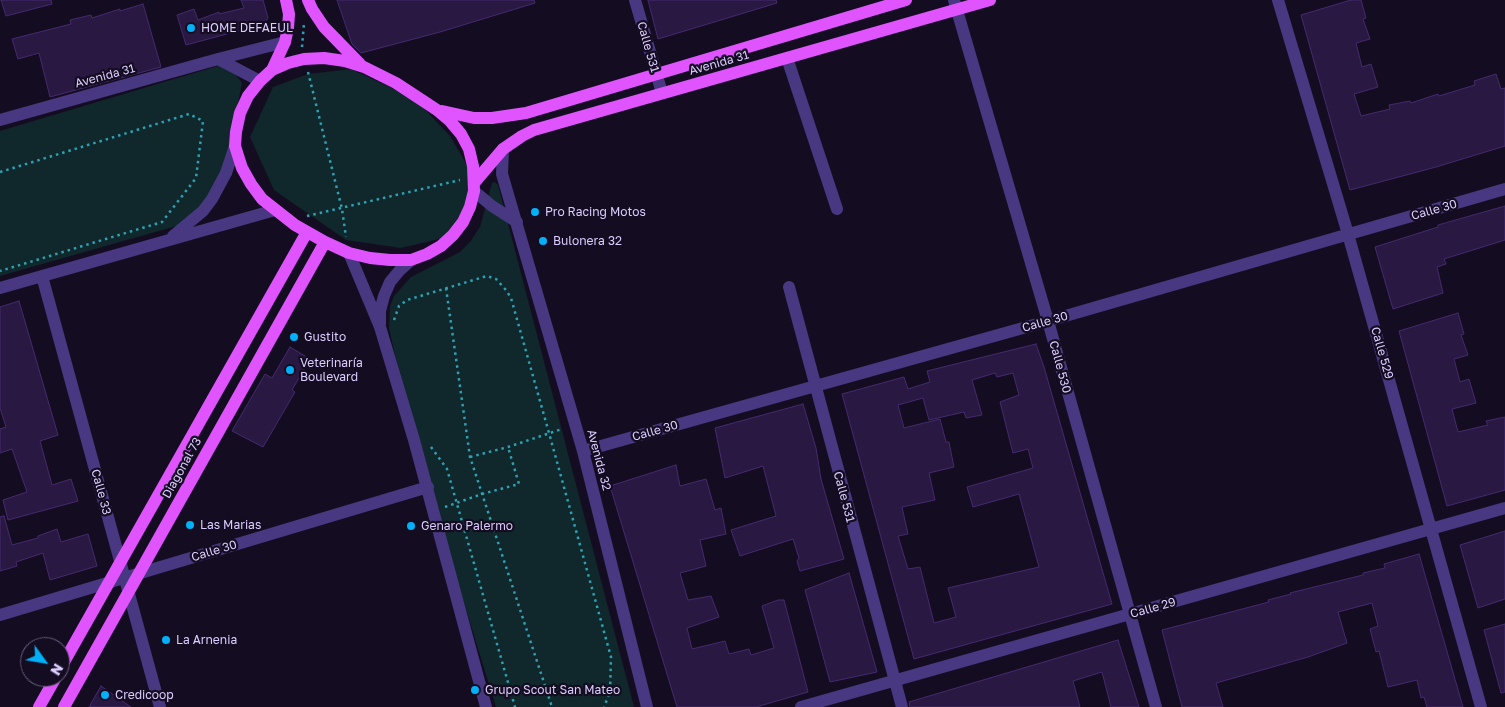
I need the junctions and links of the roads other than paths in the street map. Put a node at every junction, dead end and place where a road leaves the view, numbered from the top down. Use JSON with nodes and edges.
{"nodes":[{"id":1,"x":286,"y":0,"type":"edge"},
{"id":2,"x":308,"y":0,"type":"edge"},
{"id":3,"x":635,"y":0,"type":"edge"},
{"id":4,"x":906,"y":0,"type":"edge"},
{"id":5,"x":990,"y":0,"type":"edge"},
{"id":6,"x":1278,"y":0,"type":"edge"},
{"id":7,"x":956,"y":5,"type":"edge"},
{"id":8,"x":285,"y":42,"type":"junction"},
{"id":9,"x":787,"y":58,"type":"junction"},
{"id":10,"x":218,"y":60,"type":"junction"},
{"id":11,"x":364,"y":67,"type":"junction"},
{"id":12,"x":272,"y":70,"type":"junction"},
{"id":13,"x":656,"y":75,"type":"junction"},
{"id":14,"x":260,"y":81,"type":"junction"},
{"id":15,"x":662,"y":93,"type":"junction"},
{"id":16,"x":437,"y":110,"type":"junction"},
{"id":17,"x":0,"y":120,"type":"edge"},
{"id":18,"x":235,"y":146,"type":"junction"},
{"id":19,"x":503,"y":149,"type":"junction"},
{"id":20,"x":474,"y":184,"type":"junction"},
{"id":21,"x":1505,"y":189,"type":"edge"},
{"id":22,"x":837,"y":209,"type":"dead end"},
{"id":23,"x":275,"y":210,"type":"junction"},
{"id":24,"x":517,"y":222,"type":"junction"},
{"id":25,"x":307,"y":232,"type":"junction"},
{"id":26,"x":1348,"y":234,"type":"junction"},
{"id":27,"x":166,"y":241,"type":"junction"},
{"id":28,"x":325,"y":242,"type":"junction"},
{"id":29,"x":346,"y":251,"type":"junction"},
{"id":30,"x":412,"y":260,"type":"junction"},
{"id":31,"x":42,"y":276,"type":"junction"},
{"id":32,"x":789,"y":287,"type":"dead end"},
{"id":33,"x":0,"y":288,"type":"edge"},
{"id":34,"x":1048,"y":321,"type":"junction"},
{"id":35,"x":380,"y":326,"type":"junction"},
{"id":36,"x":815,"y":386,"type":"junction"},
{"id":37,"x":583,"y":451,"type":"junction"},
{"id":38,"x":428,"y":487,"type":"junction"},
{"id":39,"x":1505,"y":508,"type":"edge"},
{"id":40,"x":1432,"y":529,"type":"junction"},
{"id":41,"x":120,"y":562,"type":"junction"},
{"id":42,"x":139,"y":573,"type":"junction"},
{"id":43,"x":125,"y":578,"type":"junction"},
{"id":44,"x":109,"y":582,"type":"junction"},
{"id":45,"x":129,"y":592,"type":"junction"},
{"id":46,"x":1128,"y":614,"type":"junction"},
{"id":47,"x":0,"y":615,"type":"edge"},
{"id":48,"x":70,"y":652,"type":"edge"},
{"id":49,"x":894,"y":681,"type":"junction"},
{"id":50,"x":50,"y":687,"type":"edge"},
{"id":51,"x":39,"y":707,"type":"edge"},
{"id":52,"x":64,"y":707,"type":"edge"},
{"id":53,"x":160,"y":707,"type":"edge"},
{"id":54,"x":486,"y":707,"type":"edge"},
{"id":55,"x":647,"y":707,"type":"edge"},
{"id":56,"x":800,"y":707,"type":"edge"},
{"id":57,"x":902,"y":707,"type":"edge"},
{"id":58,"x":1156,"y":707,"type":"edge"},
{"id":59,"x":1481,"y":707,"type":"edge"}],
"edges":[{"from":1,"to":8,"type":"main road"},
{"from":2,"to":11,"type":"main road"},
{"from":3,"to":13,"type":"street","name":"Calle 531"},
{"from":4,"to":13,"type":"main road","name":"Avenida 31"},
{"from":5,"to":7,"type":"main road","name":"Avenida 31"},
{"from":6,"to":26,"type":"street","name":"Calle 529"},
{"from":7,"to":9,"type":"main road","name":"Avenida 31"},
{"from":7,"to":34,"type":"street","name":"Calle 530"},
{"from":8,"to":10,"type":"street","name":"Avenida 31"},
{"from":8,"to":12,"type":"main road"},
{"from":9,"to":15,"type":"main road","name":"Avenida 31"},
{"from":9,"to":22,"type":"street"},
{"from":10,"to":14,"type":"street"},
{"from":10,"to":17,"type":"street","name":"Avenida 31"},
{"from":11,"to":12,"type":"main road"},
{"from":11,"to":16,"type":"main road"},
{"from":12,"to":14,"type":"main road"},
{"from":13,"to":15,"type":"street","name":"Calle 531"},
{"from":13,"to":16,"type":"main road","name":"Avenida 31"},
{"from":14,"to":18,"type":"main road"},
{"from":15,"to":19,"type":"main road","name":"Avenida 31"},
{"from":16,"to":20,"type":"main road"},
{"from":18,"to":23,"type":"main road"},
{"from":18,"to":27,"type":"street"},
{"from":19,"to":20,"type":"main road","name":"Avenida 31"},
{"from":19,"to":24,"type":"street","name":"Avenida 32"},
{"from":20,"to":24,"type":"street"},
{"from":20,"to":30,"type":"main road"},
{"from":21,"to":26,"type":"street","name":"Calle 30"},
{"from":23,"to":25,"type":"main road"},
{"from":23,"to":27,"type":"street"},
{"from":24,"to":37,"type":"street","name":"Avenida 32"},
{"from":25,"to":28,"type":"main road"},
{"from":25,"to":41,"type":"main road","name":"Diagonal 73"},
{"from":26,"to":34,"type":"street","name":"Calle 30"},
{"from":26,"to":40,"type":"street","name":"Calle 529"},
{"from":27,"to":31,"type":"street"},
{"from":28,"to":29,"type":"main road"},
{"from":28,"to":42,"type":"main road","name":"Diagonal 73"},
{"from":29,"to":30,"type":"main road"},
{"from":29,"to":35,"type":"street"},
{"from":30,"to":35,"type":"street"},
{"from":31,"to":33,"type":"street"},
{"from":31,"to":41,"type":"street","name":"Calle 33"},
{"from":32,"to":36,"type":"street","name":"Calle 531"},
{"from":34,"to":36,"type":"street","name":"Calle 30"},
{"from":34,"to":46,"type":"street","name":"Calle 530"},
{"from":35,"to":38,"type":"street"},
{"from":36,"to":37,"type":"street","name":"Calle 30"},
{"from":36,"to":49,"type":"street","name":"Calle 531"},
{"from":37,"to":55,"type":"street","name":"Avenida 32"},
{"from":38,"to":42,"type":"street","name":"Calle 30"},
{"from":38,"to":54,"type":"street"},
{"from":39,"to":40,"type":"street","name":"Calle 29"},
{"from":40,"to":46,"type":"street","name":"Calle 29"},
{"from":40,"to":59,"type":"street","name":"Calle 529"},
{"from":41,"to":43,"type":"street","name":"Calle 33"},
{"from":41,"to":44,"type":"main road","name":"Diagonal 73"},
{"from":42,"to":43,"type":"street","name":"Calle 30"},
{"from":42,"to":45,"type":"main road","name":"Diagonal 73"},
{"from":43,"to":44,"type":"street","name":"Calle 30"},
{"from":43,"to":45,"type":"street","name":"Calle 33"},
{"from":44,"to":47,"type":"street","name":"Calle 30"},
{"from":44,"to":48,"type":"main road","name":"Diagonal 73"},
{"from":45,"to":52,"type":"main road","name":"Diagonal 73"},
{"from":45,"to":53,"type":"street","name":"Calle 33"},
{"from":46,"to":49,"type":"street","name":"Calle 29"},
{"from":46,"to":58,"type":"street","name":"Calle 530"},
{"from":49,"to":56,"type":"street","name":"Calle 29"},
{"from":49,"to":57,"type":"street","name":"Calle 531"},
{"from":50,"to":51,"type":"main road"}]}
